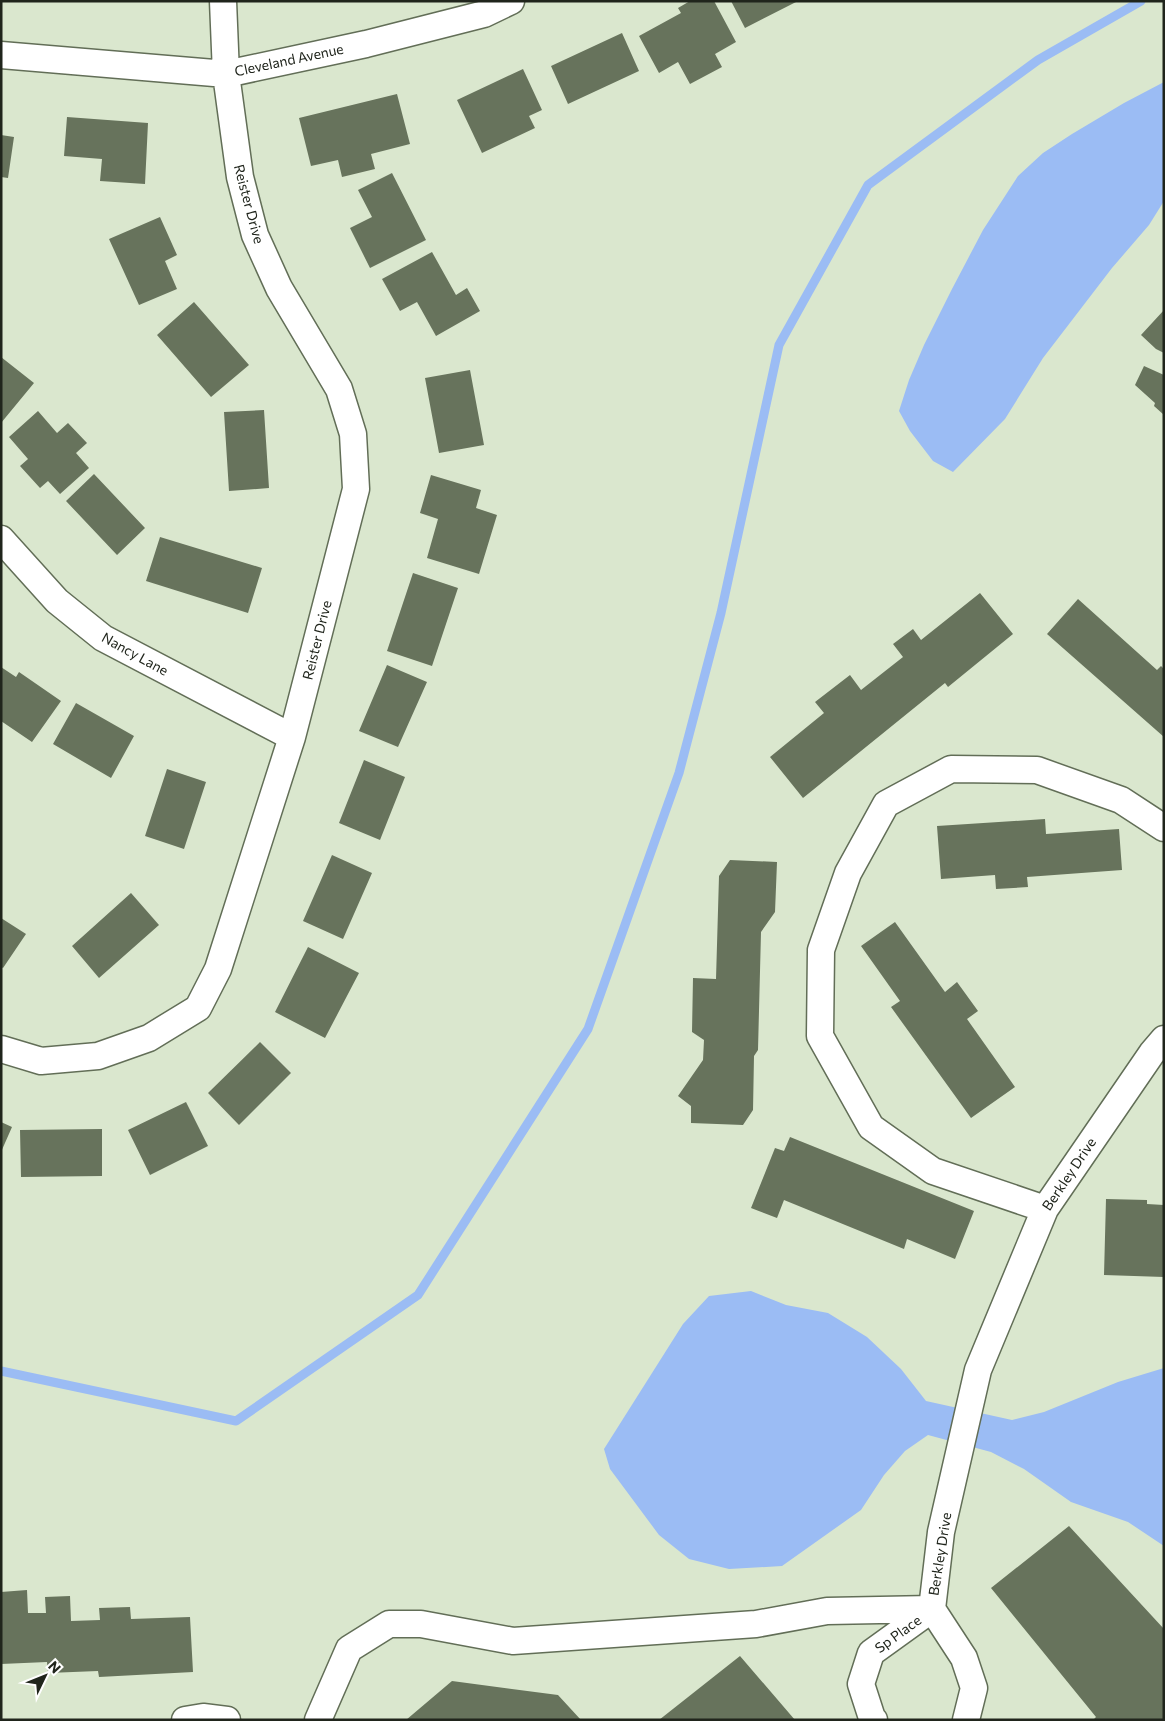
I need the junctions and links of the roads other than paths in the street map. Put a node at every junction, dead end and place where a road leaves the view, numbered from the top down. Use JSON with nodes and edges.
{"nodes":[{"id":1,"x":223,"y":1,"type":"edge"},
{"id":2,"x":511,"y":1,"type":"edge"},
{"id":3,"x":1,"y":55,"type":"edge"},
{"id":4,"x":226,"y":74,"type":"junction"},
{"id":5,"x":1,"y":539,"type":"edge"},
{"id":6,"x":292,"y":737,"type":"junction"},
{"id":7,"x":1164,"y":828,"type":"edge"},
{"id":8,"x":1,"y":1049,"type":"edge"},
{"id":9,"x":1160,"y":1051,"type":"edge"},
{"id":10,"x":1045,"y":1208,"type":"junction"},
{"id":11,"x":932,"y":1609,"type":"junction"},
{"id":12,"x":185,"y":1720,"type":"edge"},
{"id":13,"x":227,"y":1720,"type":"edge"},
{"id":14,"x":318,"y":1720,"type":"edge"},
{"id":15,"x":874,"y":1720,"type":"edge"},
{"id":16,"x":966,"y":1720,"type":"edge"}],
"edges":[{"from":1,"to":4,"type":"street","name":"Reister Drive"},
{"from":2,"to":4,"type":"street","name":"Cleveland Avenue"},
{"from":3,"to":4,"type":"street","name":"Cleveland Avenue"},
{"from":4,"to":6,"type":"street","name":"Reister Drive"},
{"from":5,"to":6,"type":"street","name":"Nancy Lane"},
{"from":6,"to":8,"type":"street","name":"Reister Drive"},
{"from":7,"to":10,"type":"street"},
{"from":9,"to":10,"type":"street","name":"Berkley Drive"},
{"from":10,"to":11,"type":"street","name":"Berkley Drive"},
{"from":11,"to":14,"type":"street","name":"Berkley Drive"},
{"from":11,"to":15,"type":"street","name":"Sp Place"},
{"from":11,"to":16,"type":"street","name":"Sp Place"},
{"from":12,"to":13,"type":"street"}]}
